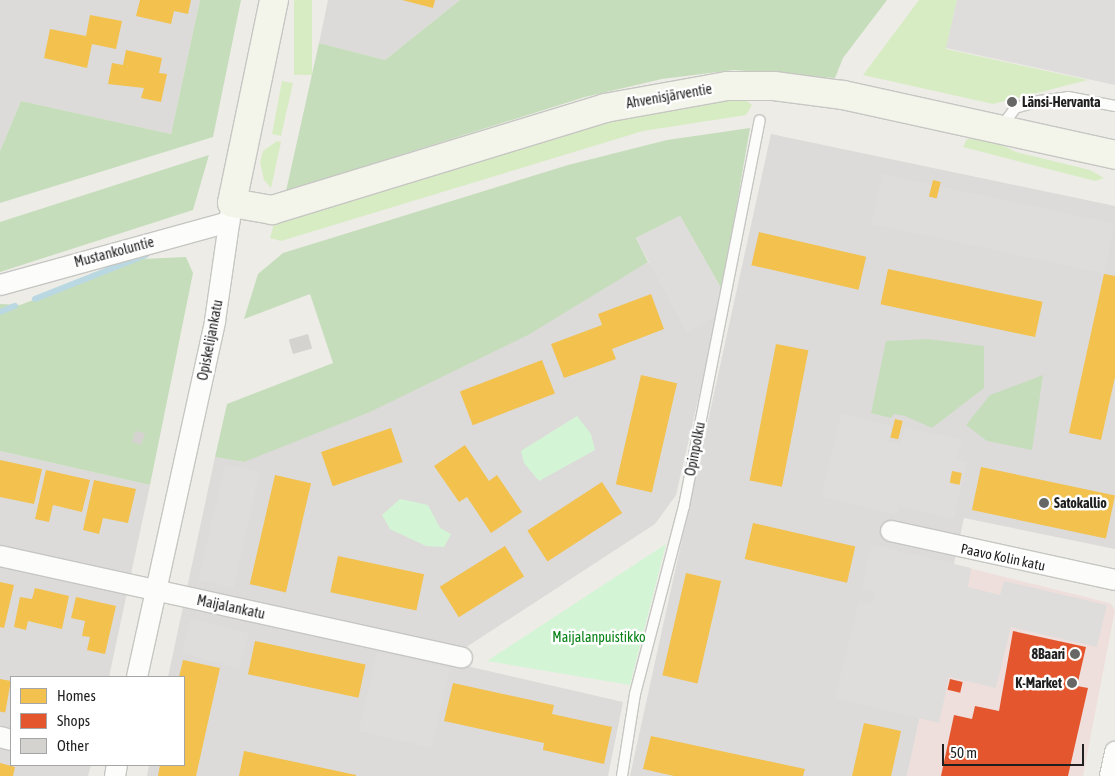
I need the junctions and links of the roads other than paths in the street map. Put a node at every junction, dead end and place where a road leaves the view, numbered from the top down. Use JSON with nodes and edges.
{"nodes":[{"id":1,"x":274,"y":0,"type":"edge"},
{"id":2,"x":1115,"y":106,"type":"edge"},
{"id":3,"x":760,"y":120,"type":"dead end"},
{"id":4,"x":1000,"y":130,"type":"junction"},
{"id":5,"x":1115,"y":156,"type":"edge"},
{"id":6,"x":231,"y":212,"type":"junction"},
{"id":7,"x":0,"y":285,"type":"edge"},
{"id":8,"x":891,"y":531,"type":"dead end"},
{"id":9,"x":0,"y":556,"type":"edge"},
{"id":10,"x":1115,"y":580,"type":"edge"},
{"id":11,"x":156,"y":591,"type":"junction"},
{"id":12,"x":462,"y":658,"type":"dead end"},
{"id":13,"x":137,"y":676,"type":"edge"},
{"id":14,"x":1115,"y":752,"type":"edge"},
{"id":15,"x":622,"y":776,"type":"edge"},
{"id":16,"x":1110,"y":776,"type":"edge"}],
"edges":[{"from":1,"to":6,"type":"main road","name":"Opiskelijankatu"},
{"from":2,"to":4,"type":"lane"},
{"from":3,"to":15,"type":"lane","name":"Opinpolku"},
{"from":4,"to":5,"type":"main road","name":"Ahvenisjärventie"},
{"from":4,"to":6,"type":"main road","name":"Ahvenisjärventie"},
{"from":6,"to":7,"type":"street","name":"Mustankoluntie"},
{"from":6,"to":11,"type":"street","name":"Opiskelijankatu"},
{"from":8,"to":10,"type":"street","name":"Paavo Kolin katu"},
{"from":9,"to":11,"type":"street","name":"Maijalankatu"},
{"from":11,"to":12,"type":"street","name":"Maijalankatu"},
{"from":11,"to":13,"type":"street","name":"Opiskelijankatu"},
{"from":14,"to":16,"type":"street"}]}
